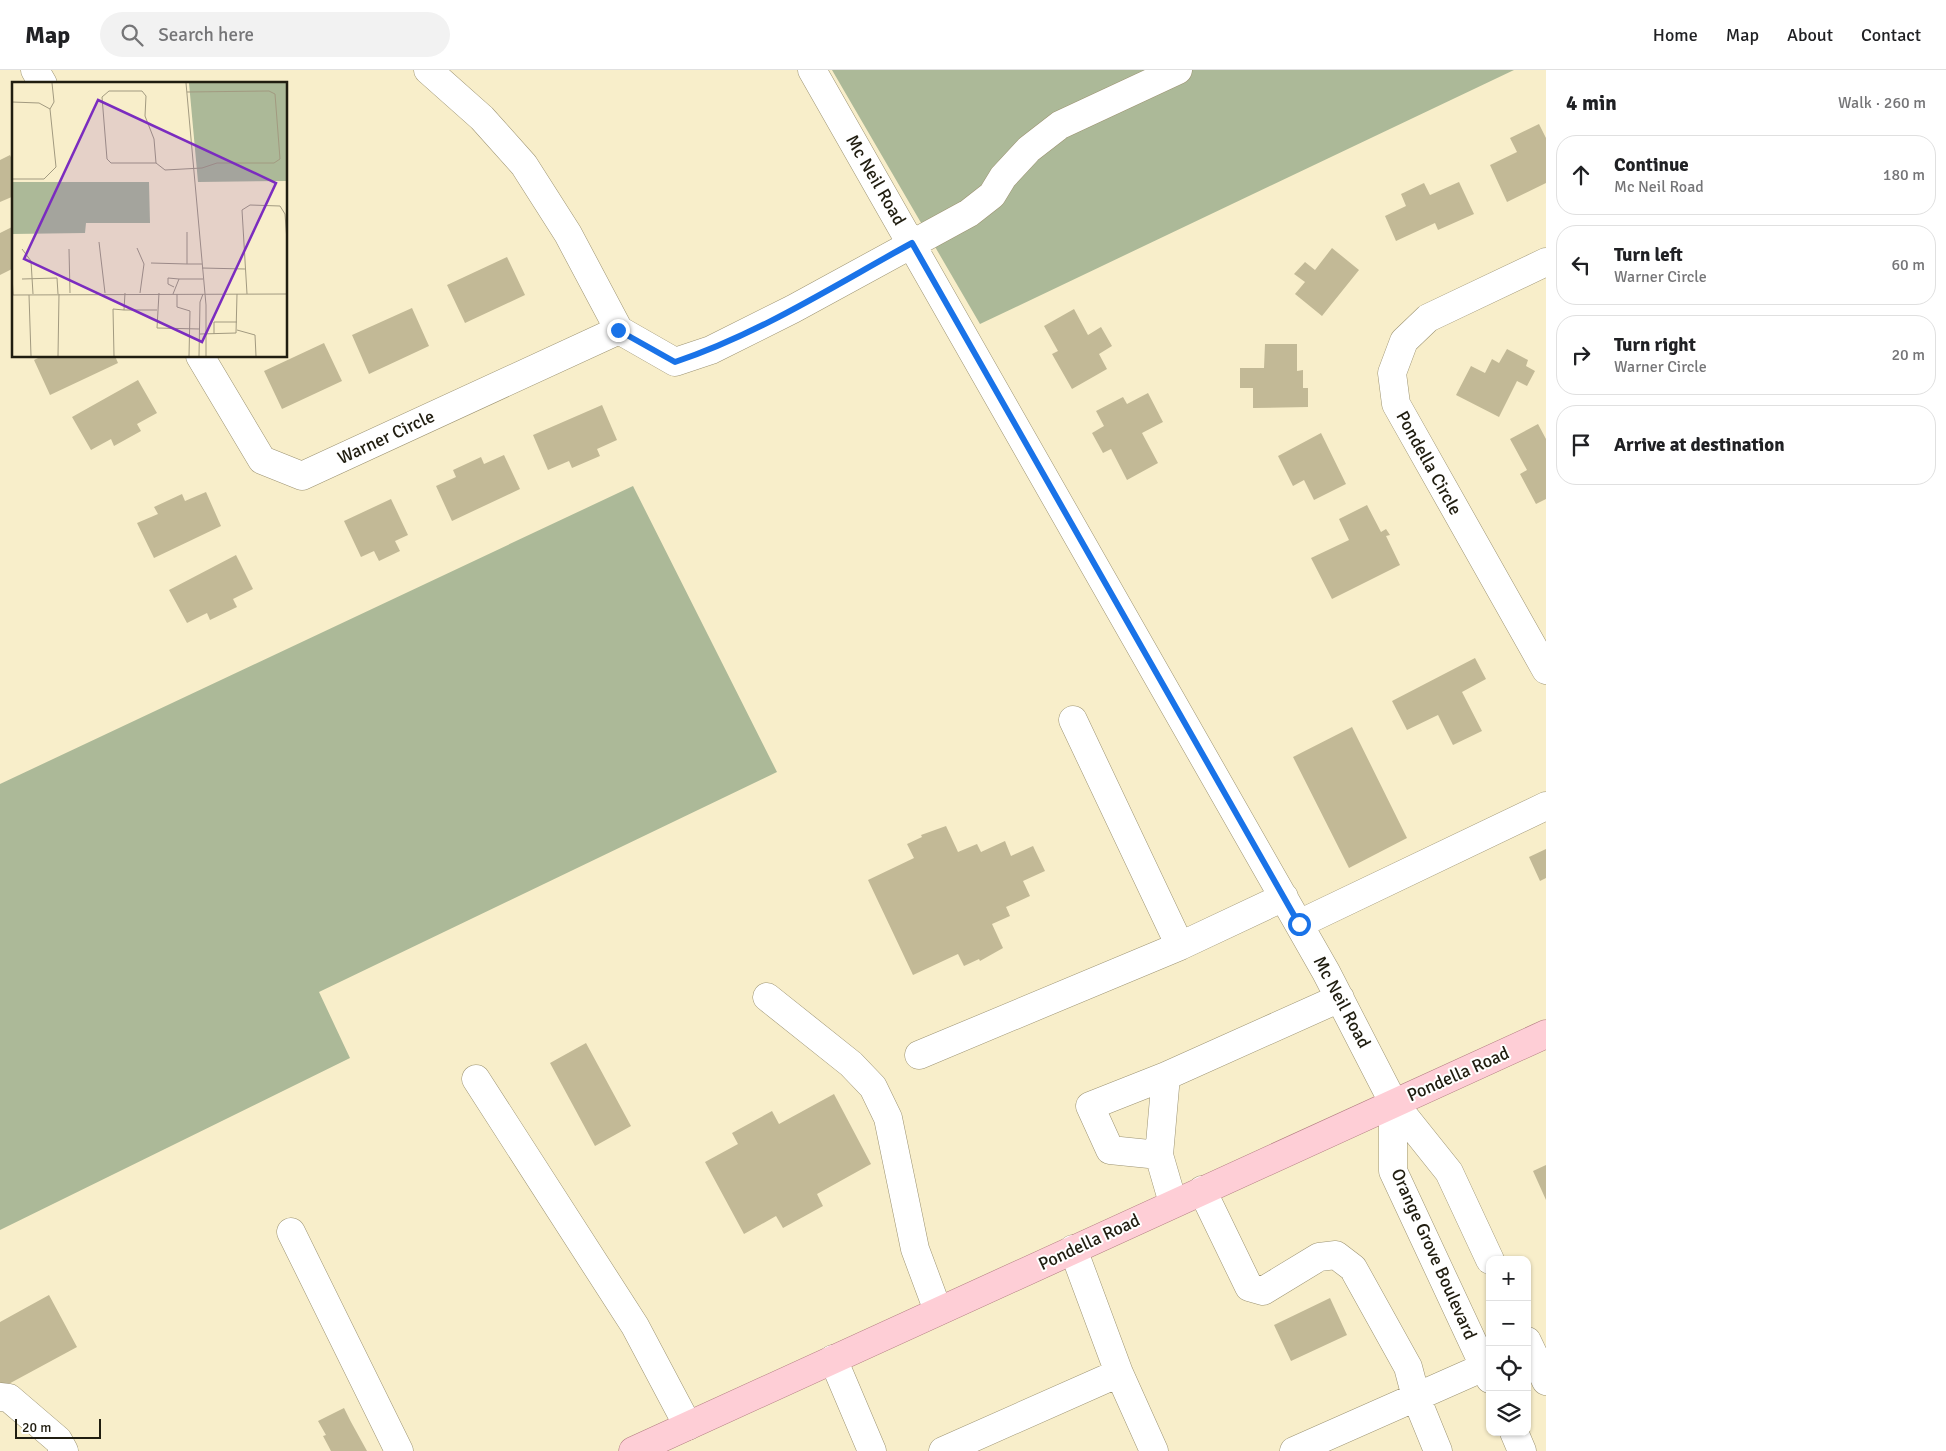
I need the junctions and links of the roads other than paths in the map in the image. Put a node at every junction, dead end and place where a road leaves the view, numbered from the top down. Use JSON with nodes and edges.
{"nodes":[{"id":1,"x":35,"y":70,"type":"edge"},
{"id":2,"x":428,"y":70,"type":"edge"},
{"id":3,"x":812,"y":70,"type":"edge"},
{"id":4,"x":1178,"y":70,"type":"edge"},
{"id":5,"x":42,"y":82,"type":"edge"},
{"id":6,"x":912,"y":243,"type":"junction"},
{"id":7,"x":1546,"y":262,"type":"edge"},
{"id":8,"x":618,"y":330,"type":"junction"},
{"id":9,"x":201,"y":358,"type":"edge"},
{"id":10,"x":1546,"y":670,"type":"edge"},
{"id":11,"x":1073,"y":720,"type":"dead end"},
{"id":12,"x":1546,"y":806,"type":"edge"},
{"id":13,"x":1284,"y":897,"type":"junction"},
{"id":14,"x":1299,"y":924,"type":"junction"},
{"id":15,"x":1180,"y":946,"type":"junction"},
{"id":16,"x":767,"y":997,"type":"dead end"},
{"id":17,"x":1340,"y":998,"type":"junction"},
{"id":18,"x":1546,"y":1034,"type":"edge"},
{"id":19,"x":919,"y":1055,"type":"dead end"},
{"id":20,"x":1166,"y":1076,"type":"junction"},
{"id":21,"x":476,"y":1079,"type":"dead end"},
{"id":22,"x":1393,"y":1102,"type":"junction"},
{"id":23,"x":1159,"y":1155,"type":"junction"},
{"id":24,"x":1202,"y":1190,"type":"junction"},
{"id":25,"x":1173,"y":1203,"type":"junction"},
{"id":26,"x":291,"y":1232,"type":"dead end"},
{"id":27,"x":1073,"y":1249,"type":"junction"},
{"id":28,"x":1488,"y":1256,"type":"edge"},
{"id":29,"x":938,"y":1311,"type":"junction"},
{"id":30,"x":1529,"y":1346,"type":"edge"},
{"id":31,"x":833,"y":1359,"type":"junction"},
{"id":32,"x":1486,"y":1371,"type":"edge"},
{"id":33,"x":1119,"y":1373,"type":"junction"},
{"id":34,"x":1486,"y":1373,"type":"edge"},
{"id":35,"x":1541,"y":1381,"type":"edge"},
{"id":36,"x":0,"y":1397,"type":"edge"},
{"id":37,"x":1416,"y":1397,"type":"junction"},
{"id":38,"x":688,"y":1426,"type":"junction"},
{"id":39,"x":1516,"y":1436,"type":"edge"},
{"id":40,"x":64,"y":1451,"type":"edge"},
{"id":41,"x":399,"y":1451,"type":"edge"},
{"id":42,"x":633,"y":1451,"type":"edge"},
{"id":43,"x":872,"y":1451,"type":"edge"},
{"id":44,"x":943,"y":1451,"type":"edge"},
{"id":45,"x":1154,"y":1451,"type":"edge"},
{"id":46,"x":1294,"y":1451,"type":"edge"},
{"id":47,"x":1438,"y":1451,"type":"edge"},
{"id":48,"x":1522,"y":1451,"type":"edge"}],
"edges":[{"from":1,"to":5,"type":"street"},
{"from":2,"to":8,"type":"street"},
{"from":3,"to":6,"type":"street","name":"Mc Neil Road"},
{"from":4,"to":6,"type":"street"},
{"from":6,"to":8,"type":"street"},
{"from":6,"to":13,"type":"street","name":"Mc Neil Road"},
{"from":7,"to":10,"type":"street","name":"Pondella Circle"},
{"from":8,"to":9,"type":"street","name":"Warner Circle"},
{"from":11,"to":15,"type":"street"},
{"from":12,"to":14,"type":"street"},
{"from":13,"to":14,"type":"street","name":"Mc Neil Road"},
{"from":13,"to":15,"type":"street"},
{"from":14,"to":17,"type":"street","name":"Mc Neil Road"},
{"from":15,"to":19,"type":"street"},
{"from":16,"to":29,"type":"street"},
{"from":17,"to":20,"type":"street"},
{"from":17,"to":22,"type":"street","name":"Mc Neil Road"},
{"from":18,"to":22,"type":"main road","name":"Pondella Road"},
{"from":20,"to":23,"type":"street"},
{"from":20,"to":23,"type":"street"},
{"from":21,"to":38,"type":"street"},
{"from":22,"to":24,"type":"main road","name":"Pondella Road"},
{"from":22,"to":28,"type":"street"},
{"from":22,"to":32,"type":"street","name":"Orange Grove Boulevard"},
{"from":23,"to":25,"type":"street"},
{"from":24,"to":25,"type":"main road","name":"Pondella Road"},
{"from":24,"to":37,"type":"street"},
{"from":25,"to":27,"type":"main road","name":"Pondella Road"},
{"from":26,"to":41,"type":"street"},
{"from":27,"to":29,"type":"main road","name":"Pondella Road"},
{"from":27,"to":33,"type":"street"},
{"from":29,"to":31,"type":"main road","name":"Pondella Road"},
{"from":30,"to":35,"type":"street"},
{"from":31,"to":38,"type":"main road","name":"Pondella Road"},
{"from":31,"to":43,"type":"street"},
{"from":33,"to":44,"type":"street"},
{"from":33,"to":45,"type":"street"},
{"from":34,"to":37,"type":"street"},
{"from":36,"to":40,"type":"street"},
{"from":37,"to":46,"type":"street"},
{"from":37,"to":47,"type":"street"},
{"from":38,"to":42,"type":"main road","name":"Pondella Road"},
{"from":39,"to":48,"type":"street"}]}
